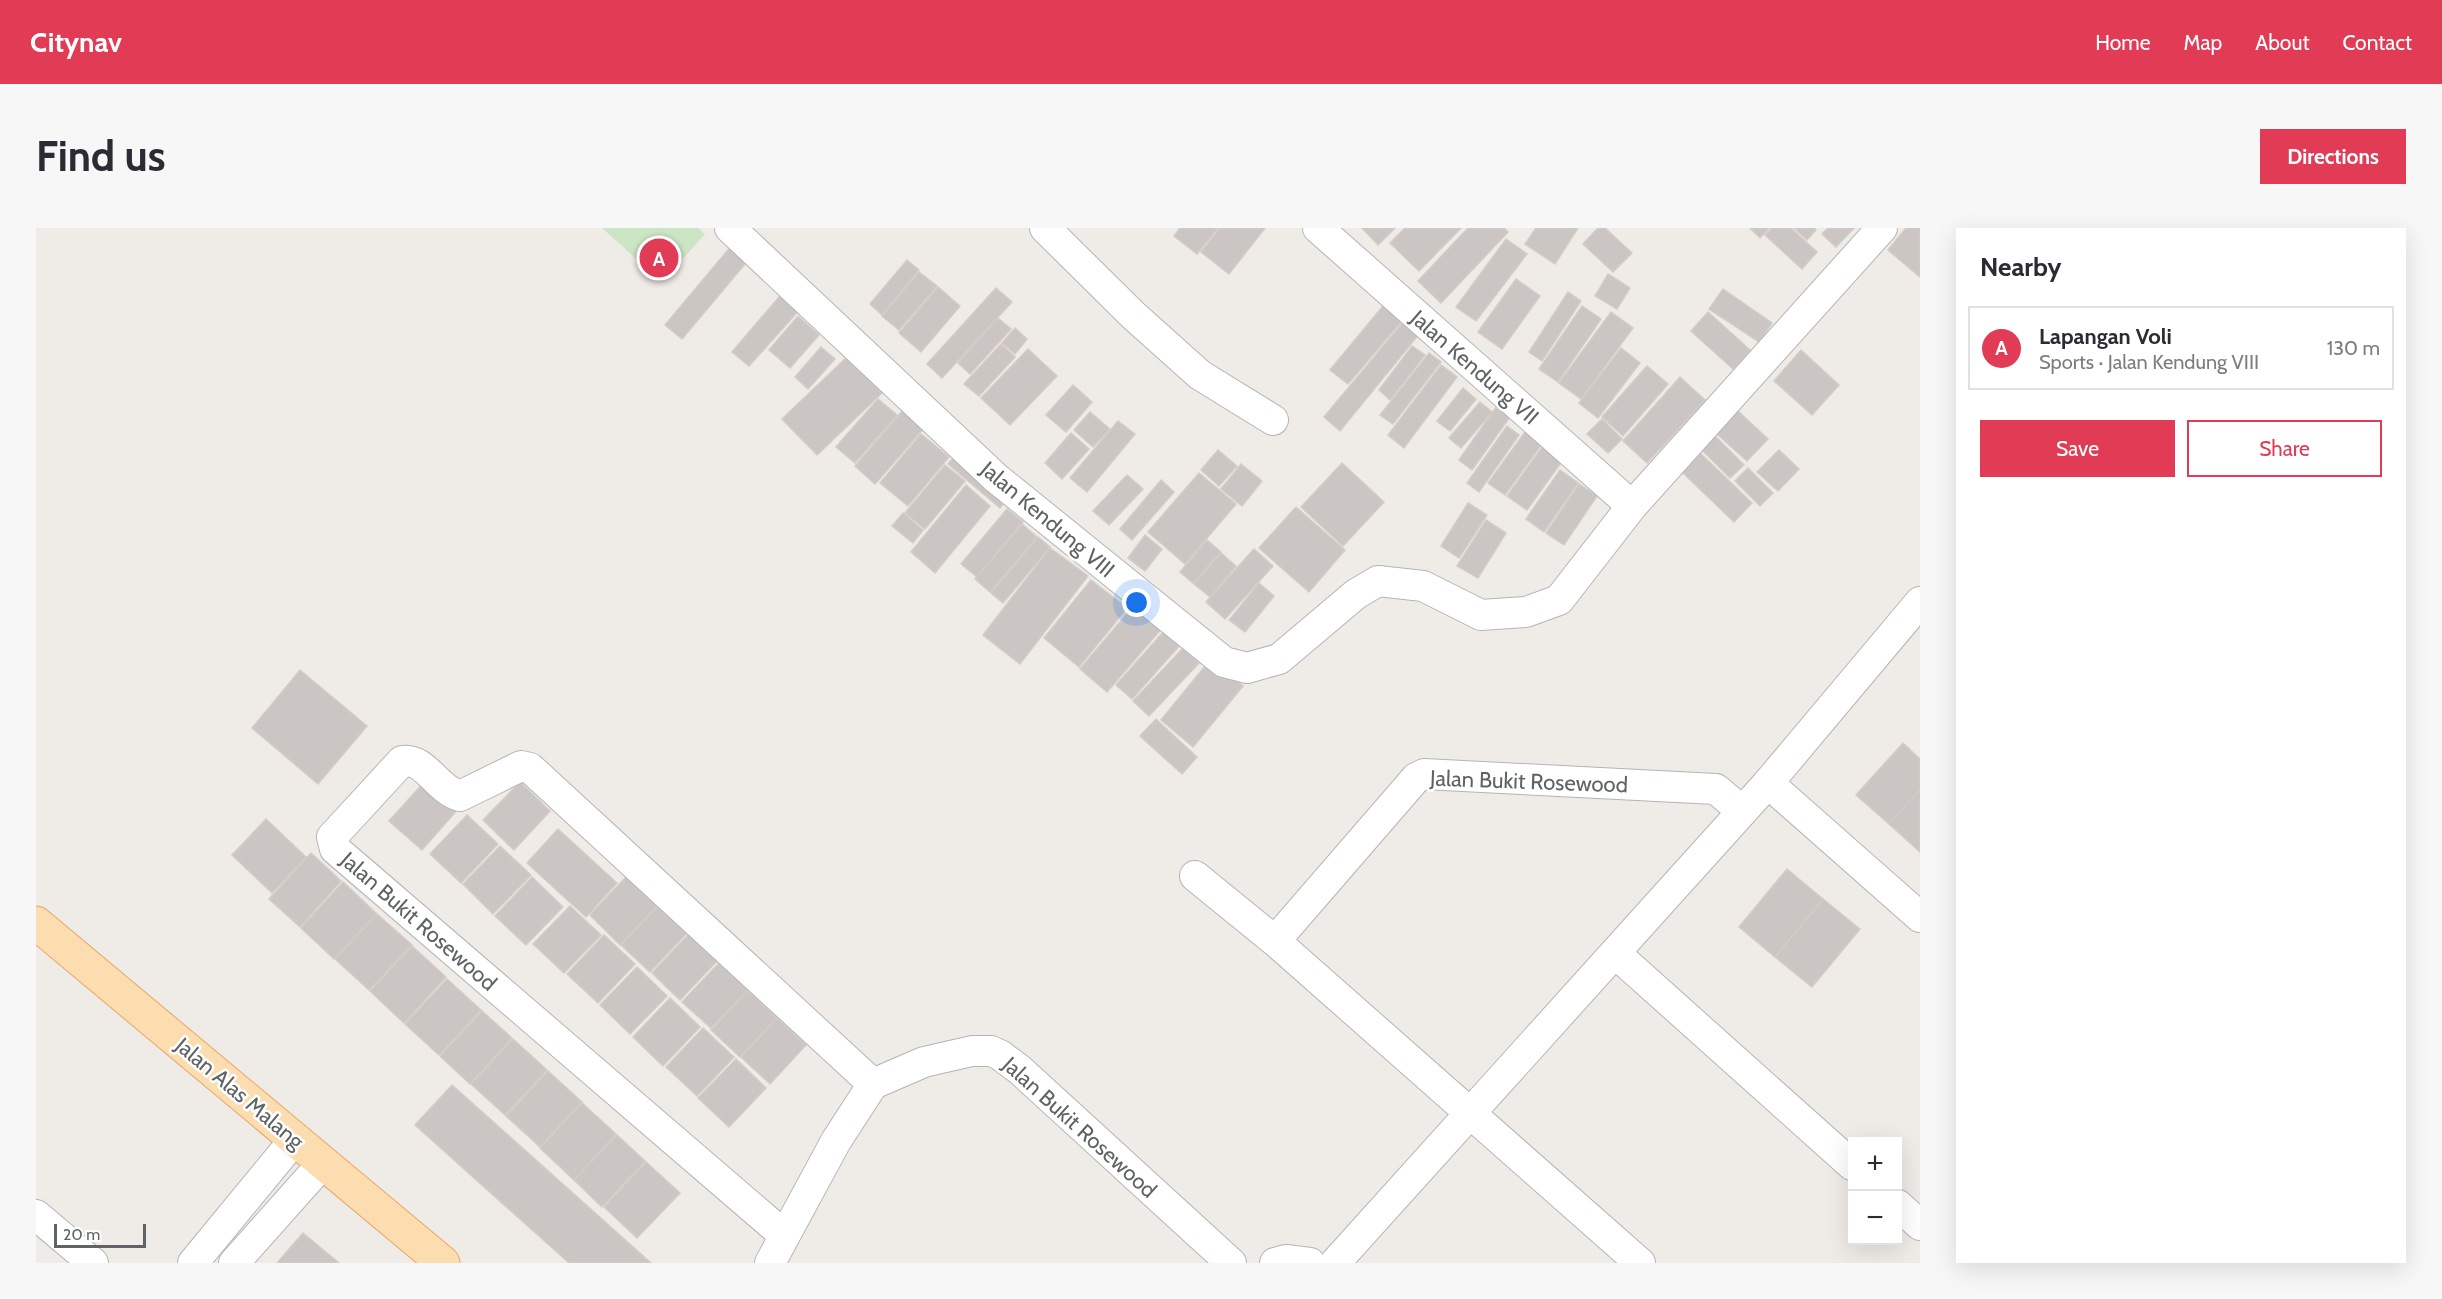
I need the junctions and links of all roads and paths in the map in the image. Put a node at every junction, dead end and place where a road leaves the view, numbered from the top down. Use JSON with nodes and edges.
{"nodes":[{"id":1,"x":731,"y":228,"type":"edge"},
{"id":2,"x":1045,"y":228,"type":"edge"},
{"id":3,"x":1318,"y":228,"type":"edge"},
{"id":4,"x":1882,"y":228,"type":"edge"},
{"id":5,"x":1273,"y":420,"type":"dead end"},
{"id":6,"x":1632,"y":507,"type":"junction"},
{"id":7,"x":1915,"y":618,"type":"edge"},
{"id":8,"x":1768,"y":783,"type":"junction"},
{"id":9,"x":1742,"y":811,"type":"junction"},
{"id":10,"x":1195,"y":876,"type":"dead end"},
{"id":11,"x":1920,"y":917,"type":"edge"},
{"id":12,"x":36,"y":923,"type":"edge"},
{"id":13,"x":1275,"y":941,"type":"junction"},
{"id":14,"x":1615,"y":953,"type":"junction"},
{"id":15,"x":873,"y":1084,"type":"junction"},
{"id":16,"x":1471,"y":1112,"type":"junction"},
{"id":17,"x":295,"y":1139,"type":"junction"},
{"id":18,"x":1848,"y":1161,"type":"edge"},
{"id":19,"x":324,"y":1163,"type":"junction"},
{"id":20,"x":1902,"y":1209,"type":"edge"},
{"id":21,"x":36,"y":1215,"type":"edge"},
{"id":22,"x":1920,"y":1225,"type":"edge"},
{"id":23,"x":784,"y":1235,"type":"junction"},
{"id":24,"x":93,"y":1263,"type":"edge"},
{"id":25,"x":193,"y":1263,"type":"edge"},
{"id":26,"x":234,"y":1263,"type":"edge"},
{"id":27,"x":443,"y":1263,"type":"edge"},
{"id":28,"x":770,"y":1263,"type":"edge"},
{"id":29,"x":1232,"y":1263,"type":"edge"},
{"id":30,"x":1275,"y":1263,"type":"edge"},
{"id":31,"x":1310,"y":1263,"type":"edge"},
{"id":32,"x":1335,"y":1263,"type":"edge"},
{"id":33,"x":1640,"y":1263,"type":"edge"}],
"edges":[{"from":1,"to":6,"type":"street","name":"Jalan Kendung VIII"},
{"from":2,"to":5,"type":"street"},
{"from":3,"to":6,"type":"street","name":"Jalan Kendung VII"},
{"from":4,"to":6,"type":"street","name":"Jalan Kendung VIII"},
{"from":7,"to":8,"type":"street"},
{"from":8,"to":9,"type":"street"},
{"from":8,"to":11,"type":"street"},
{"from":9,"to":13,"type":"street","name":"Jalan Bukit Rosewood"},
{"from":9,"to":14,"type":"street"},
{"from":10,"to":13,"type":"street"},
{"from":12,"to":17,"type":"main road","name":"Jalan Alas Malang"},
{"from":13,"to":16,"type":"street"},
{"from":14,"to":16,"type":"street"},
{"from":14,"to":18,"type":"street"},
{"from":15,"to":23,"type":"street"},
{"from":15,"to":23,"type":"street","name":"Jalan Bukit Rosewood"},
{"from":15,"to":29,"type":"street","name":"Jalan Bukit Rosewood"},
{"from":16,"to":32,"type":"street"},
{"from":16,"to":33,"type":"street"},
{"from":17,"to":19,"type":"main road","name":"Jalan Alas Malang"},
{"from":17,"to":25,"type":"street"},
{"from":19,"to":26,"type":"street"},
{"from":19,"to":27,"type":"main road","name":"Jalan Alas Malang"},
{"from":20,"to":22,"type":"street"},
{"from":21,"to":24,"type":"street"},
{"from":23,"to":28,"type":"street"},
{"from":30,"to":31,"type":"street"}]}
